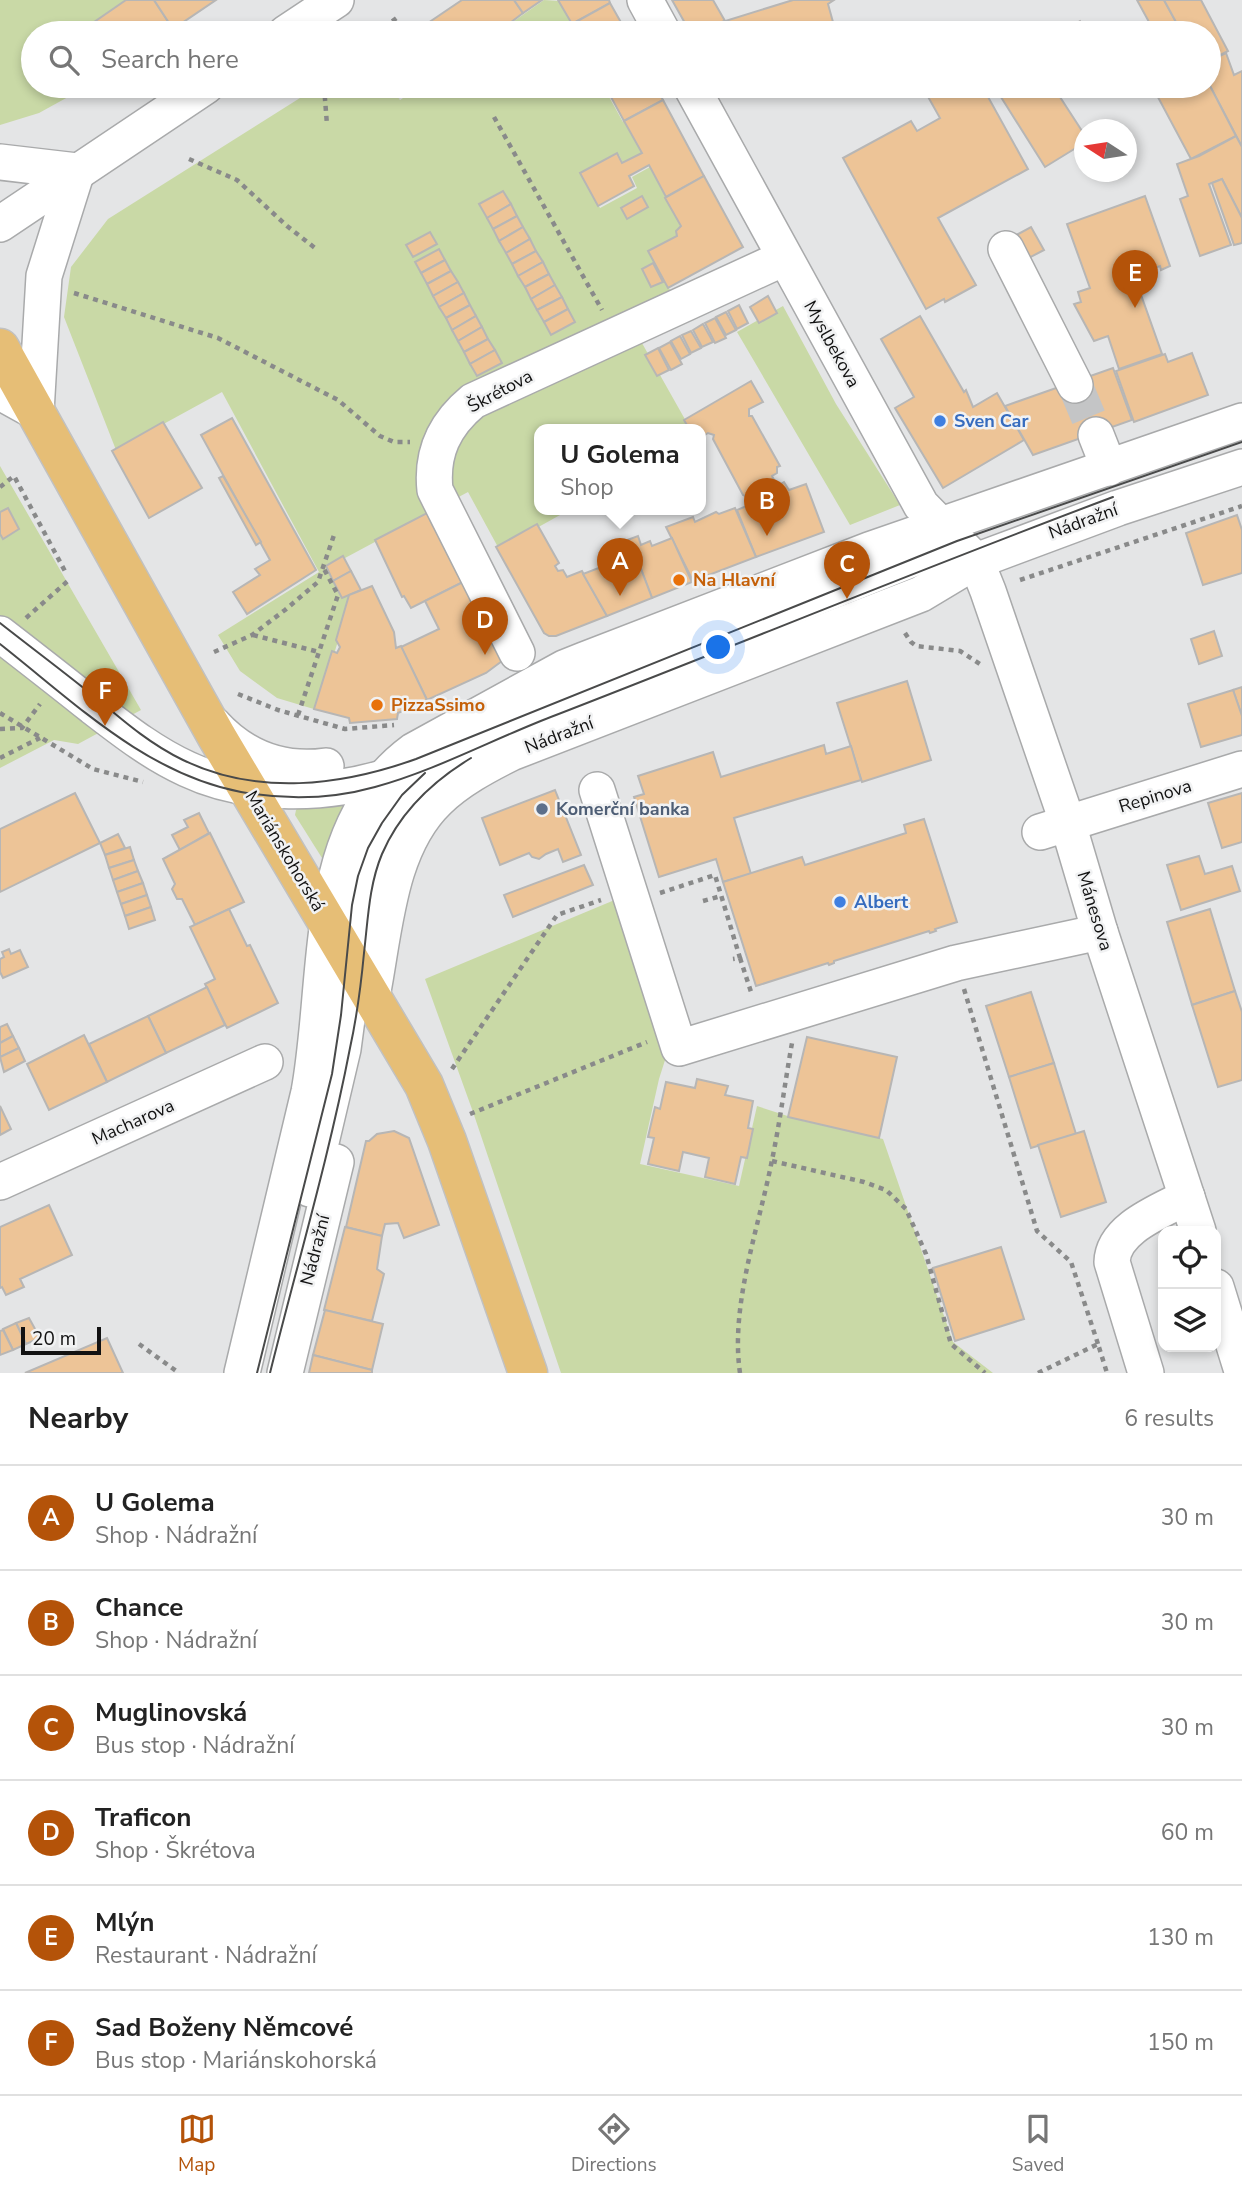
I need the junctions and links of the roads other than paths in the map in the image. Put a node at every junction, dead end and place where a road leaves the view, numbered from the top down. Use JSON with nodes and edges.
{"nodes":[{"id":1,"x":337,"y":0,"type":"edge"},
{"id":2,"x":645,"y":0,"type":"edge"},
{"id":3,"x":305,"y":21,"type":"edge"},
{"id":4,"x":656,"y":21,"type":"edge"},
{"id":5,"x":188,"y":98,"type":"edge"},
{"id":6,"x":697,"y":98,"type":"edge"},
{"id":7,"x":0,"y":162,"type":"edge"},
{"id":8,"x":77,"y":171,"type":"junction"},
{"id":9,"x":0,"y":224,"type":"edge"},
{"id":10,"x":1006,"y":248,"type":"dead end"},
{"id":11,"x":783,"y":258,"type":"junction"},
{"id":12,"x":0,"y":348,"type":"edge"},
{"id":13,"x":1075,"y":384,"type":"tunnel mouth"},
{"id":14,"x":0,"y":392,"type":"edge"},
{"id":15,"x":36,"y":412,"type":"junction"},
{"id":16,"x":1242,"y":421,"type":"edge"},
{"id":17,"x":1096,"y":435,"type":"tunnel mouth"},
{"id":18,"x":1242,"y":442,"type":"edge"},
{"id":19,"x":1242,"y":453,"type":"edge"},
{"id":20,"x":1242,"y":467,"type":"edge"},
{"id":21,"x":1109,"y":468,"type":"junction"},
{"id":22,"x":966,"y":554,"type":"junction"},
{"id":23,"x":9,"y":629,"type":"edge"},
{"id":24,"x":517,"y":653,"type":"dead end"},
{"id":25,"x":206,"y":716,"type":"junction"},
{"id":26,"x":500,"y":732,"type":"junction"},
{"id":27,"x":428,"y":743,"type":"junction"},
{"id":28,"x":1242,"y":769,"type":"edge"},
{"id":29,"x":383,"y":778,"type":"junction"},
{"id":30,"x":246,"y":786,"type":"junction"},
{"id":31,"x":597,"y":789,"type":"dead end"},
{"id":32,"x":1054,"y":828,"type":"junction"},
{"id":33,"x":328,"y":922,"type":"junction"},
{"id":34,"x":1100,"y":932,"type":"junction"},
{"id":35,"x":363,"y":981,"type":"junction"},
{"id":36,"x":265,"y":1062,"type":"dead end"},
{"id":37,"x":0,"y":1182,"type":"edge"},
{"id":38,"x":1187,"y":1197,"type":"junction"},
{"id":39,"x":1196,"y":1226,"type":"edge"},
{"id":40,"x":1217,"y":1289,"type":"edge"},
{"id":41,"x":1242,"y":1371,"type":"edge"},
{"id":42,"x":242,"y":1373,"type":"edge"},
{"id":43,"x":264,"y":1373,"type":"edge"},
{"id":44,"x":285,"y":1373,"type":"edge"},
{"id":45,"x":528,"y":1373,"type":"edge"},
{"id":46,"x":1146,"y":1373,"type":"edge"}],
"edges":[{"from":1,"to":3,"type":"street"},
{"from":2,"to":4,"type":"street"},
{"from":5,"to":8,"type":"street"},
{"from":6,"to":11,"type":"street","name":"Myslbekova"},
{"from":7,"to":8,"type":"street"},
{"from":8,"to":9,"type":"street"},
{"from":8,"to":15,"type":"street"},
{"from":10,"to":13,"type":"street"},
{"from":11,"to":22,"type":"street","name":"Myslbekova"},
{"from":11,"to":24,"type":"street","name":"Škrétova"},
{"from":12,"to":15,"type":"main road","name":"Mariánskohorská"},
{"from":14,"to":15,"type":"street"},
{"from":15,"to":25,"type":"main road","name":"Mariánskohorská"},
{"from":16,"to":21,"type":"street","name":"Nádražní"},
{"from":17,"to":21,"type":"street"},
{"from":18,"to":22,"type":"street"},
{"from":19,"to":22,"type":"street"},
{"from":20,"to":22,"type":"street","name":"Nádražní"},
{"from":21,"to":22,"type":"street","name":"Nádražní"},
{"from":22,"to":26,"type":"street"},
{"from":22,"to":27,"type":"street","name":"Nádražní"},
{"from":22,"to":32,"type":"street","name":"Mánesova"},
{"from":22,"to":35,"type":"street","name":"Nádražní"},
{"from":23,"to":30,"type":"street"},
{"from":25,"to":27,"type":"street","name":"Nádražní"},
{"from":25,"to":30,"type":"main road","name":"Mariánskohorská"},
{"from":26,"to":29,"type":"street"},
{"from":26,"to":35,"type":"street"},
{"from":27,"to":29,"type":"street","name":"Nádražní"},
{"from":28,"to":32,"type":"street","name":"Repinova"},
{"from":29,"to":30,"type":"street"},
{"from":29,"to":33,"type":"street","name":"Nádražní"},
{"from":30,"to":33,"type":"main road","name":"Mariánskohorská"},
{"from":31,"to":34,"type":"street"},
{"from":32,"to":34,"type":"street","name":"Mánesova"},
{"from":33,"to":35,"type":"main road","name":"Mariánskohorská"},
{"from":33,"to":42,"type":"street","name":"Nádražní"},
{"from":34,"to":38,"type":"street","name":"Mánesova"},
{"from":35,"to":43,"type":"street"},
{"from":35,"to":44,"type":"street","name":"Nádražní"},
{"from":35,"to":45,"type":"main road","name":"Mariánskohorská"},
{"from":36,"to":37,"type":"street","name":"Macharova"},
{"from":38,"to":39,"type":"street","name":"Mánesova"},
{"from":38,"to":46,"type":"street"},
{"from":40,"to":41,"type":"street"}]}
